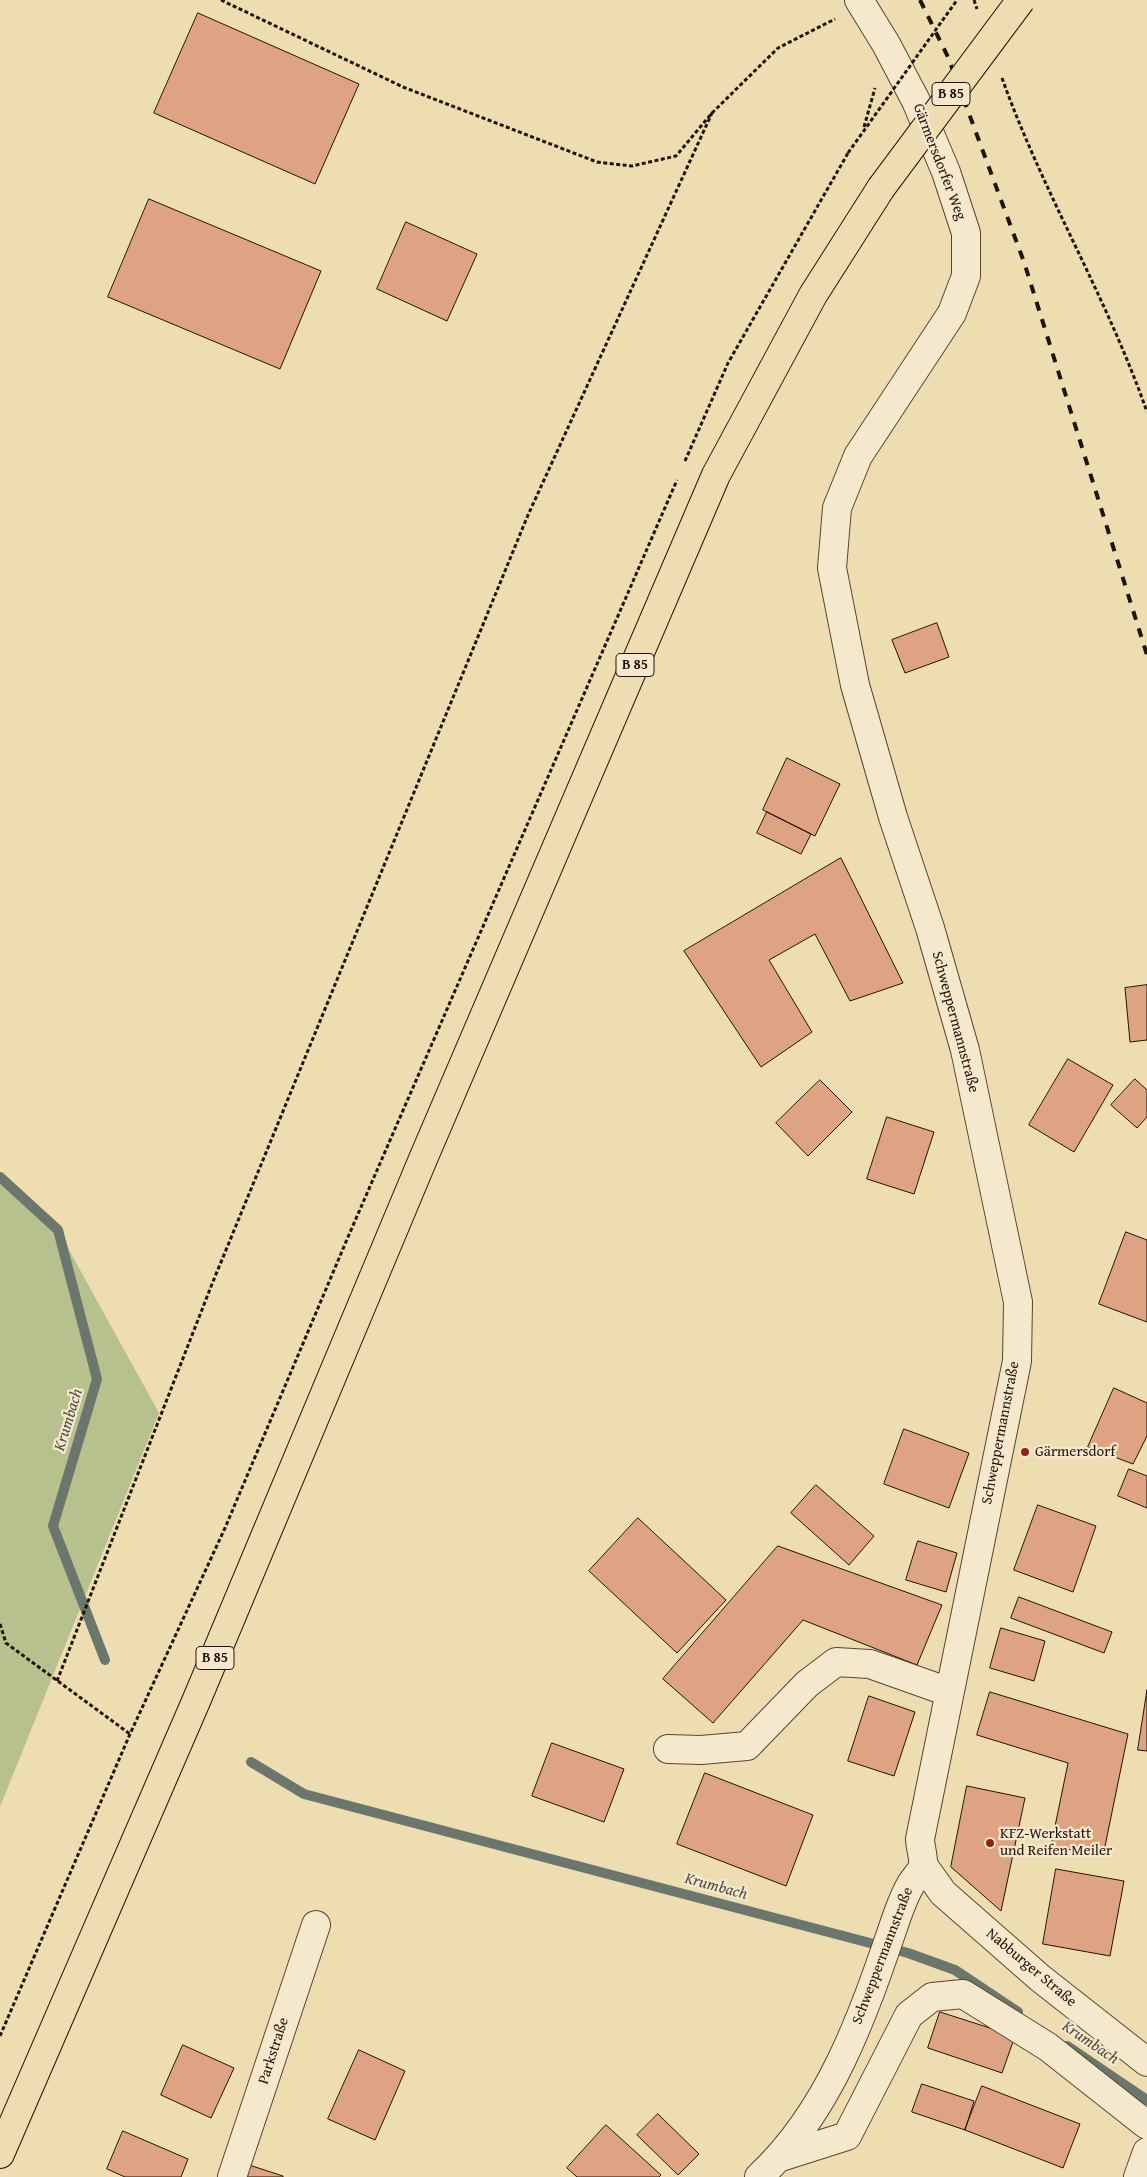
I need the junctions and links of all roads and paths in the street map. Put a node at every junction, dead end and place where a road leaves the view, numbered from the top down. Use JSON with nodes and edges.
{"nodes":[{"id":1,"x":221,"y":0,"type":"edge"},
{"id":2,"x":957,"y":0,"type":"edge"},
{"id":3,"x":974,"y":0,"type":"edge"},
{"id":4,"x":1021,"y":0,"type":"edge"},
{"id":5,"x":860,"y":2,"type":"edge"},
{"id":6,"x":980,"y":18,"type":"dead end"},
{"id":7,"x":1000,"y":73,"type":"dead end"},
{"id":8,"x":712,"y":113,"type":"junction"},
{"id":9,"x":1147,"y":412,"type":"edge"},
{"id":10,"x":858,"y":456,"type":"joint"},
{"id":11,"x":684,"y":464,"type":"dead end"},
{"id":12,"x":680,"y":473,"type":"dead end"},
{"id":13,"x":0,"y":1624,"type":"edge"},
{"id":14,"x":57,"y":1681,"type":"junction"},
{"id":15,"x":949,"y":1692,"type":"junction"},
{"id":16,"x":130,"y":1734,"type":"junction"},
{"id":17,"x":668,"y":1749,"type":"dead end"},
{"id":18,"x":923,"y":1865,"type":"junction"},
{"id":19,"x":316,"y":1925,"type":"dead end"},
{"id":20,"x":0,"y":2036,"type":"edge"},
{"id":21,"x":1147,"y":2062,"type":"edge"},
{"id":22,"x":1147,"y":2125,"type":"edge"},
{"id":23,"x":1147,"y":2152,"type":"edge"},
{"id":24,"x":0,"y":2154,"type":"edge"},
{"id":25,"x":781,"y":2157,"type":"junction"},
{"id":26,"x":232,"y":2177,"type":"edge"},
{"id":27,"x":759,"y":2177,"type":"edge"},
{"id":28,"x":1138,"y":2177,"type":"edge"}],
"edges":[{"from":1,"to":8,"type":"path"},
{"from":2,"to":11,"type":"path","bridge":true},
{"from":3,"to":6,"type":"path"},
{"from":4,"to":24,"type":"main road","number":"B 85","bridge":true},
{"from":5,"to":8,"type":"path"},
{"from":5,"to":10,"type":"street","name":"Gärmersdorfer Weg"},
{"from":7,"to":9,"type":"path"},
{"from":8,"to":14,"type":"path"},
{"from":10,"to":15,"type":"street","name":"Schweppermannstraße"},
{"from":12,"to":16,"type":"path"},
{"from":13,"to":14,"type":"path"},
{"from":14,"to":16,"type":"path"},
{"from":15,"to":17,"type":"street"},
{"from":15,"to":18,"type":"street","name":"Schweppermannstraße"},
{"from":16,"to":20,"type":"path"},
{"from":18,"to":21,"type":"street","name":"Nabburger Straße"},
{"from":18,"to":25,"type":"street","name":"Schweppermannstraße"},
{"from":19,"to":26,"type":"street","name":"Parkstraße"},
{"from":22,"to":25,"type":"street"},
{"from":23,"to":28,"type":"street"},
{"from":25,"to":27,"type":"street","name":"Schweppermannstraße"}]}
